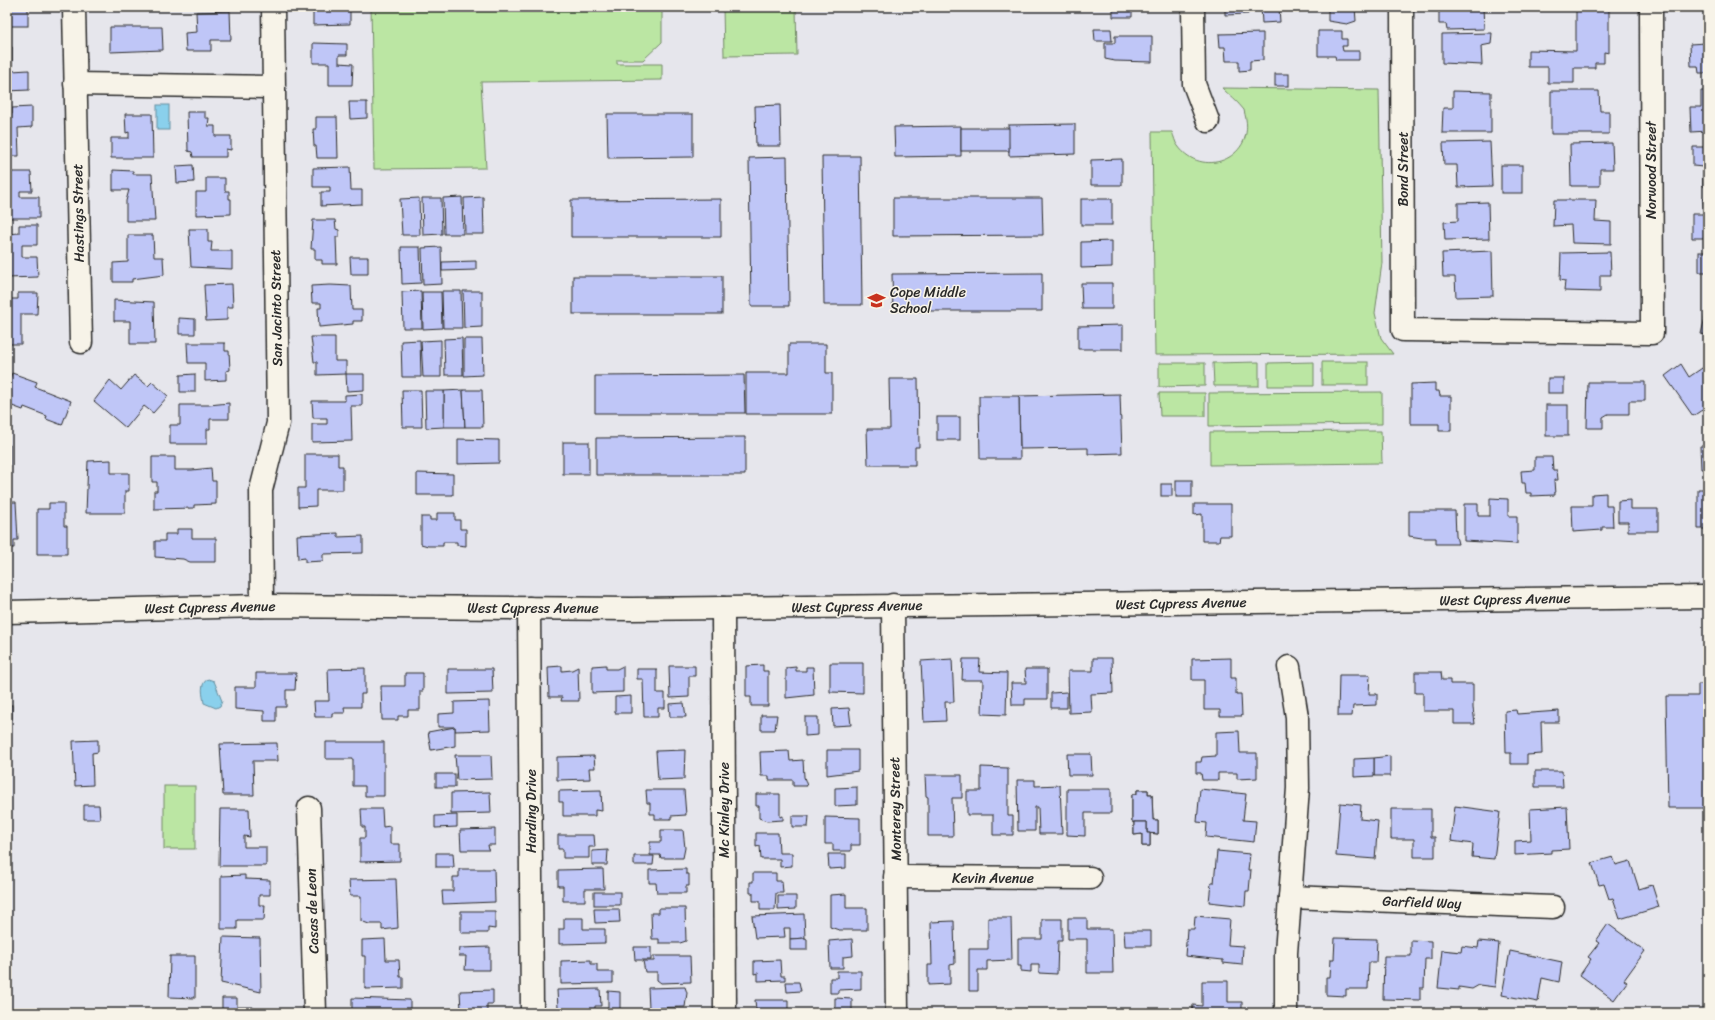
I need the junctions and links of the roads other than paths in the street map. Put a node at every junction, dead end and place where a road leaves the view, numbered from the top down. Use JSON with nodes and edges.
{"nodes":[{"id":1,"x":74,"y":7,"type":"edge"},
{"id":2,"x":273,"y":7,"type":"edge"},
{"id":3,"x":1193,"y":7,"type":"edge"},
{"id":4,"x":1402,"y":7,"type":"edge"},
{"id":5,"x":1651,"y":7,"type":"edge"},
{"id":6,"x":75,"y":84,"type":"junction"},
{"id":7,"x":273,"y":88,"type":"junction"},
{"id":8,"x":1208,"y":122,"type":"dead end"},
{"id":9,"x":1652,"y":333,"type":"joint"},
{"id":10,"x":81,"y":342,"type":"dead end"},
{"id":11,"x":1708,"y":597,"type":"edge"},
{"id":12,"x":262,"y":606,"type":"junction"},
{"id":13,"x":893,"y":606,"type":"junction"},
{"id":14,"x":530,"y":608,"type":"junction"},
{"id":15,"x":723,"y":608,"type":"junction"},
{"id":16,"x":7,"y":612,"type":"edge"},
{"id":17,"x":1289,"y":667,"type":"dead end"},
{"id":18,"x":309,"y":808,"type":"dead end"},
{"id":19,"x":895,"y":877,"type":"junction"},
{"id":20,"x":1090,"y":878,"type":"dead end"},
{"id":21,"x":1290,"y":897,"type":"junction"},
{"id":22,"x":1553,"y":907,"type":"dead end"},
{"id":23,"x":315,"y":1013,"type":"edge"},
{"id":24,"x":532,"y":1013,"type":"edge"},
{"id":25,"x":725,"y":1013,"type":"edge"},
{"id":26,"x":898,"y":1013,"type":"edge"},
{"id":27,"x":1286,"y":1013,"type":"edge"}],
"edges":[{"from":1,"to":6,"type":"street","name":"Hastings Street"},
{"from":2,"to":7,"type":"street","name":"San Jacinto Street"},
{"from":3,"to":8,"type":"street"},
{"from":4,"to":9,"type":"street","name":"Bond Street"},
{"from":5,"to":9,"type":"street","name":"Norwood Street"},
{"from":6,"to":7,"type":"street"},
{"from":6,"to":10,"type":"street","name":"Hastings Street"},
{"from":7,"to":12,"type":"street","name":"San Jacinto Street"},
{"from":11,"to":13,"type":"street","name":"West Cypress Avenue"},
{"from":12,"to":14,"type":"street","name":"West Cypress Avenue"},
{"from":12,"to":16,"type":"street","name":"West Cypress Avenue"},
{"from":13,"to":15,"type":"street","name":"West Cypress Avenue"},
{"from":13,"to":19,"type":"street","name":"Monterey Street"},
{"from":14,"to":15,"type":"street","name":"West Cypress Avenue"},
{"from":14,"to":24,"type":"street","name":"Harding Drive"},
{"from":15,"to":25,"type":"street","name":"Mc Kinley Drive"},
{"from":17,"to":21,"type":"street"},
{"from":18,"to":23,"type":"street","name":"Casas de Leon"},
{"from":19,"to":20,"type":"street","name":"Kevin Avenue"},
{"from":19,"to":26,"type":"street","name":"Monterey Street"},
{"from":21,"to":22,"type":"street","name":"Garfield Way"},
{"from":21,"to":27,"type":"street"}]}
